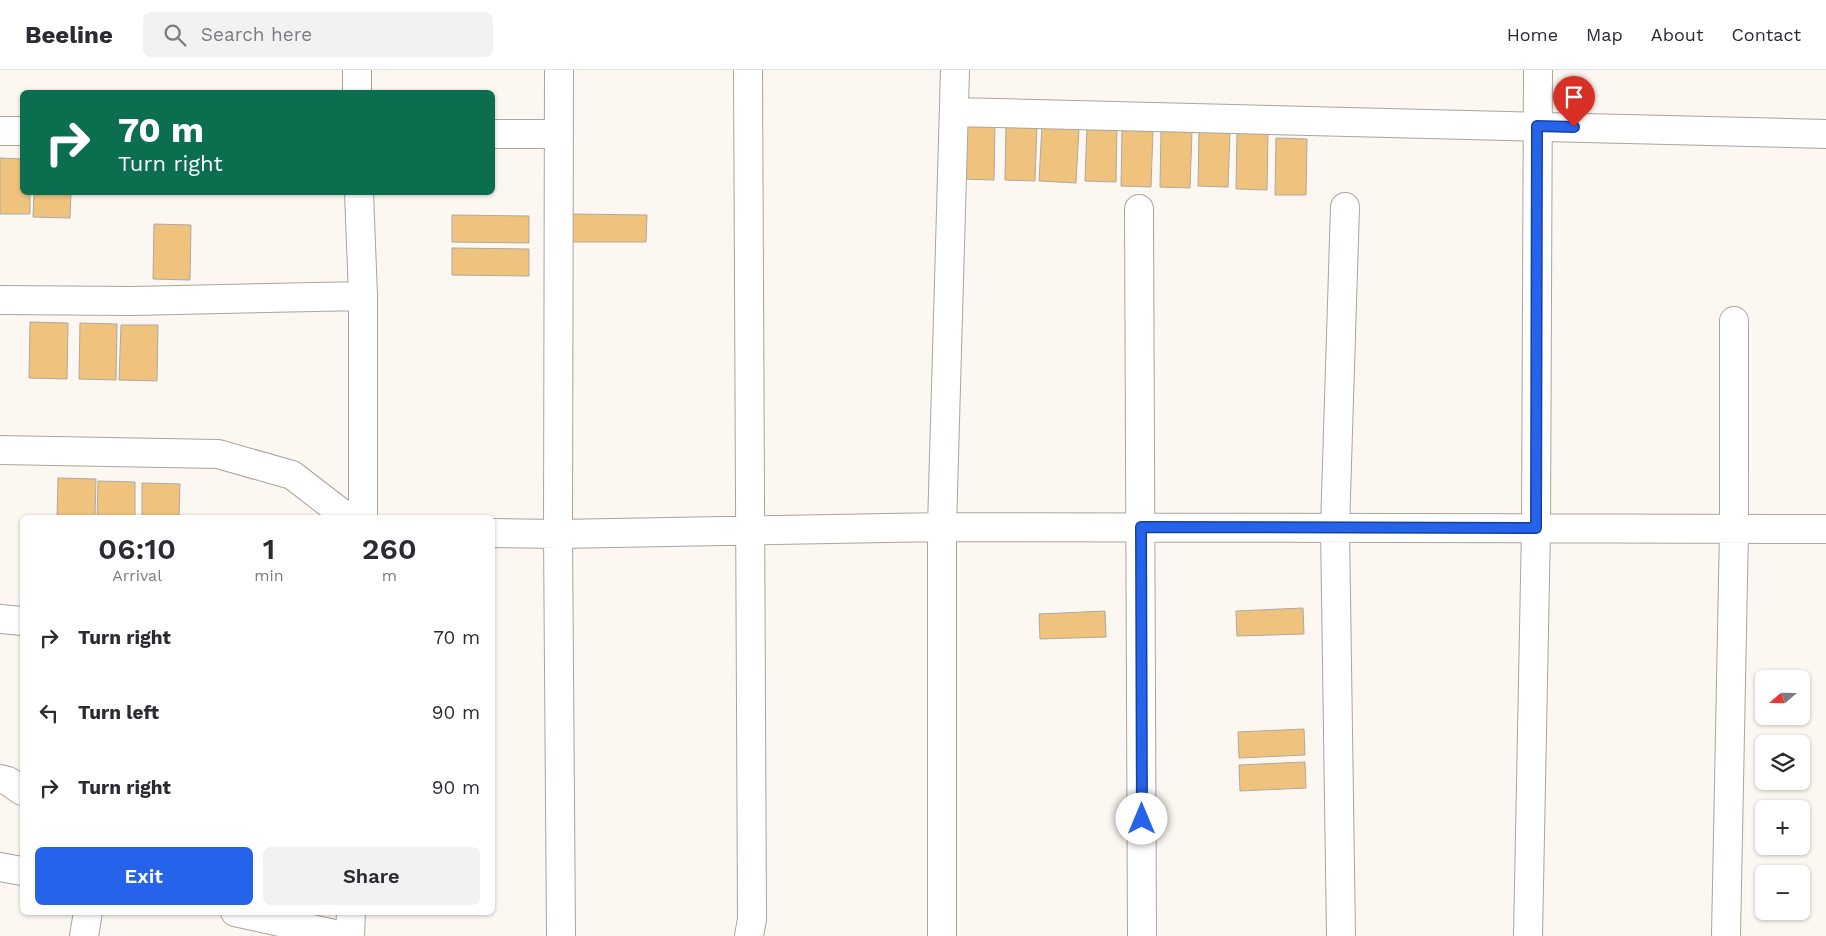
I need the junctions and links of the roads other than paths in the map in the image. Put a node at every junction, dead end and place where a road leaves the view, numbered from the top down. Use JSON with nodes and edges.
{"nodes":[{"id":1,"x":357,"y":70,"type":"edge"},
{"id":2,"x":559,"y":70,"type":"edge"},
{"id":3,"x":748,"y":70,"type":"edge"},
{"id":4,"x":955,"y":70,"type":"edge"},
{"id":5,"x":1538,"y":70,"type":"edge"},
{"id":6,"x":357,"y":90,"type":"edge"},
{"id":7,"x":954,"y":112,"type":"junction"},
{"id":8,"x":1537,"y":126,"type":"junction"},
{"id":9,"x":0,"y":131,"type":"edge"},
{"id":10,"x":20,"y":132,"type":"edge"},
{"id":11,"x":495,"y":134,"type":"edge"},
{"id":12,"x":559,"y":134,"type":"junction"},
{"id":13,"x":1826,"y":134,"type":"edge"},
{"id":14,"x":359,"y":195,"type":"edge"},
{"id":15,"x":1345,"y":207,"type":"dead end"},
{"id":16,"x":1139,"y":209,"type":"dead end"},
{"id":17,"x":363,"y":296,"type":"junction"},
{"id":18,"x":0,"y":300,"type":"edge"},
{"id":19,"x":1734,"y":321,"type":"dead end"},
{"id":20,"x":0,"y":450,"type":"edge"},
{"id":21,"x":344,"y":515,"type":"edge"},
{"id":22,"x":363,"y":515,"type":"edge"},
{"id":23,"x":942,"y":527,"type":"junction"},
{"id":24,"x":1141,"y":527,"type":"junction"},
{"id":25,"x":1334,"y":528,"type":"junction"},
{"id":26,"x":1536,"y":528,"type":"junction"},
{"id":27,"x":1734,"y":528,"type":"junction"},
{"id":28,"x":1826,"y":529,"type":"edge"},
{"id":29,"x":750,"y":530,"type":"junction"},
{"id":30,"x":495,"y":533,"type":"edge"},
{"id":31,"x":558,"y":534,"type":"junction"},
{"id":32,"x":0,"y":620,"type":"edge"},
{"id":33,"x":20,"y":621,"type":"edge"},
{"id":34,"x":0,"y":779,"type":"edge"},
{"id":35,"x":20,"y":790,"type":"edge"},
{"id":36,"x":0,"y":867,"type":"edge"},
{"id":37,"x":20,"y":871,"type":"edge"},
{"id":38,"x":88,"y":915,"type":"edge"},
{"id":39,"x":249,"y":915,"type":"edge"},
{"id":40,"x":351,"y":915,"type":"edge"},
{"id":41,"x":84,"y":936,"type":"edge"},
{"id":42,"x":343,"y":936,"type":"edge"},
{"id":43,"x":350,"y":936,"type":"edge"},
{"id":44,"x":561,"y":936,"type":"edge"},
{"id":45,"x":749,"y":936,"type":"edge"},
{"id":46,"x":942,"y":936,"type":"edge"},
{"id":47,"x":1142,"y":936,"type":"edge"},
{"id":48,"x":1341,"y":936,"type":"edge"},
{"id":49,"x":1528,"y":936,"type":"edge"},
{"id":50,"x":1726,"y":936,"type":"edge"}],
"edges":[{"from":1,"to":6,"type":"street"},
{"from":2,"to":12,"type":"street"},
{"from":3,"to":29,"type":"street"},
{"from":4,"to":7,"type":"street"},
{"from":5,"to":8,"type":"street"},
{"from":7,"to":8,"type":"street"},
{"from":7,"to":23,"type":"street"},
{"from":8,"to":13,"type":"street"},
{"from":8,"to":26,"type":"street"},
{"from":9,"to":10,"type":"street"},
{"from":11,"to":12,"type":"street"},
{"from":12,"to":31,"type":"street"},
{"from":14,"to":17,"type":"street"},
{"from":15,"to":25,"type":"street"},
{"from":16,"to":24,"type":"street"},
{"from":17,"to":18,"type":"street"},
{"from":17,"to":22,"type":"street"},
{"from":19,"to":27,"type":"street"},
{"from":20,"to":21,"type":"street"},
{"from":23,"to":24,"type":"street"},
{"from":23,"to":29,"type":"street"},
{"from":23,"to":46,"type":"street"},
{"from":24,"to":25,"type":"street"},
{"from":24,"to":47,"type":"street"},
{"from":25,"to":26,"type":"street"},
{"from":25,"to":48,"type":"street"},
{"from":26,"to":27,"type":"street"},
{"from":26,"to":49,"type":"street"},
{"from":27,"to":28,"type":"street"},
{"from":27,"to":50,"type":"street"},
{"from":29,"to":31,"type":"street"},
{"from":29,"to":45,"type":"street"},
{"from":30,"to":31,"type":"street"},
{"from":31,"to":44,"type":"street"},
{"from":32,"to":33,"type":"street"},
{"from":34,"to":35,"type":"street"},
{"from":36,"to":37,"type":"street"},
{"from":38,"to":41,"type":"street"},
{"from":39,"to":42,"type":"street"},
{"from":40,"to":43,"type":"street"}]}
